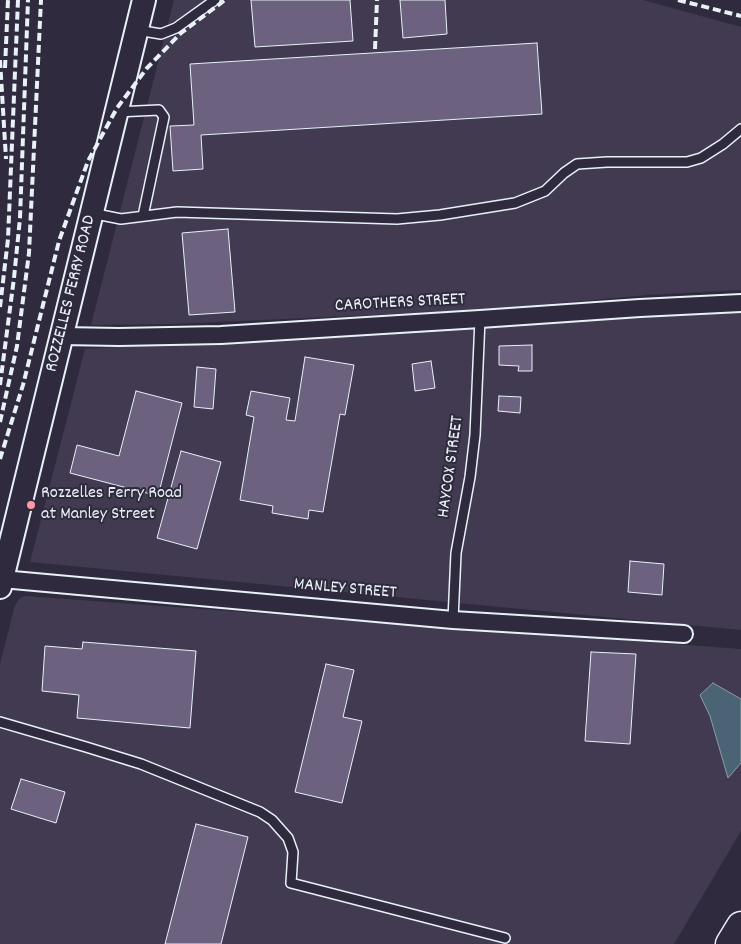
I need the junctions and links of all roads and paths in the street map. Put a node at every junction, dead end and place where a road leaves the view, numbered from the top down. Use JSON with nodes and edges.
{"nodes":[{"id":1,"x":144,"y":0,"type":"edge"},
{"id":2,"x":215,"y":0,"type":"edge"},
{"id":3,"x":136,"y":30,"type":"junction"},
{"id":4,"x":116,"y":112,"type":"junction"},
{"id":5,"x":741,"y":129,"type":"edge"},
{"id":6,"x":91,"y":213,"type":"junction"},
{"id":7,"x":143,"y":216,"type":"junction"},
{"id":8,"x":741,"y":303,"type":"edge"},
{"id":9,"x":480,"y":319,"type":"junction"},
{"id":10,"x":61,"y":336,"type":"junction"},
{"id":11,"x":1,"y":583,"type":"edge"},
{"id":12,"x":453,"y":620,"type":"junction"},
{"id":13,"x":684,"y":634,"type":"dead end"},
{"id":14,"x":0,"y":722,"type":"edge"},
{"id":15,"x":741,"y":926,"type":"edge"},
{"id":16,"x":505,"y":938,"type":"dead end"},
{"id":17,"x":730,"y":944,"type":"edge"}],
"edges":[{"from":1,"to":3,"type":"street","name":"ROZZELLES FERRY ROAD"},
{"from":2,"to":3,"type":"lane"},
{"from":3,"to":4,"type":"street","name":"ROZZELLES FERRY ROAD"},
{"from":4,"to":6,"type":"street","name":"ROZZELLES FERRY ROAD"},
{"from":4,"to":7,"type":"lane"},
{"from":5,"to":7,"type":"lane"},
{"from":6,"to":7,"type":"lane"},
{"from":6,"to":10,"type":"street","name":"ROZZELLES FERRY ROAD"},
{"from":8,"to":9,"type":"street","name":"CAROTHERS STREET"},
{"from":9,"to":10,"type":"street","name":"CAROTHERS STREET"},
{"from":9,"to":12,"type":"lane","name":"HAYCOX STREET"},
{"from":10,"to":11,"type":"street","name":"ROZZELLES FERRY ROAD"},
{"from":11,"to":12,"type":"street","name":"MANLEY STREET"},
{"from":12,"to":13,"type":"street","name":"MANLEY STREET"},
{"from":14,"to":16,"type":"lane"},
{"from":15,"to":17,"type":"highway"}]}
